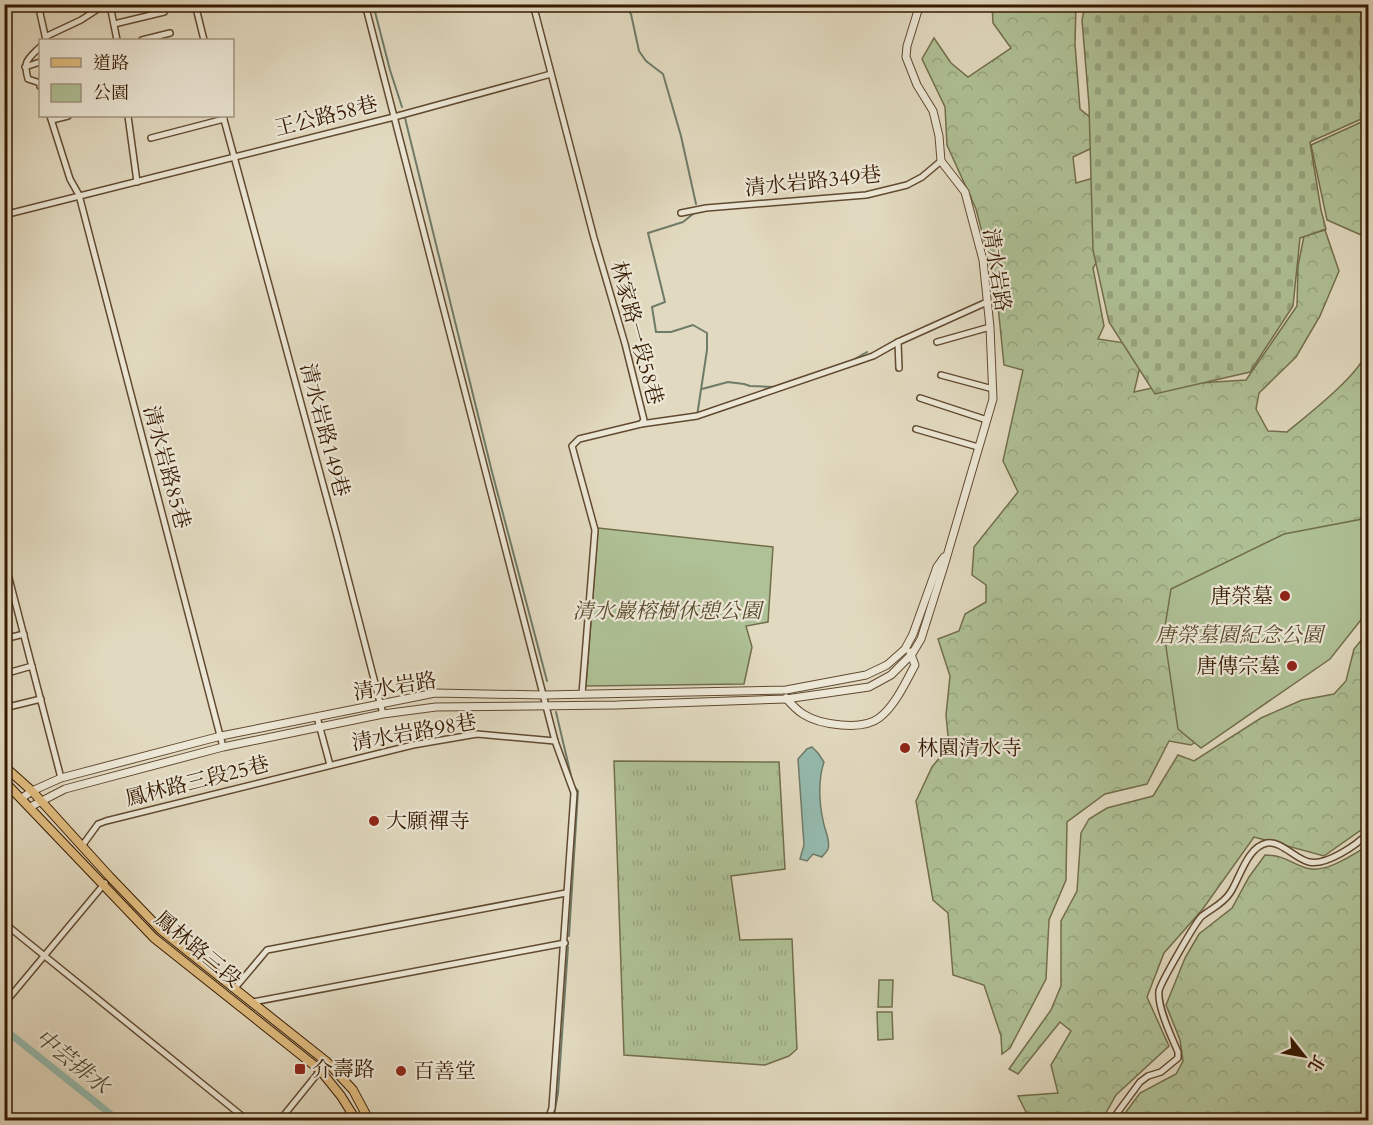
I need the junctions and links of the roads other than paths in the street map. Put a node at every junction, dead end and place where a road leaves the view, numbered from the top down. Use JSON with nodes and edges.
{"nodes":[{"id":1,"x":38,"y":4,"type":"edge"},
{"id":2,"x":195,"y":4,"type":"edge"},
{"id":3,"x":364,"y":4,"type":"edge"},
{"id":4,"x":533,"y":4,"type":"edge"},
{"id":5,"x":920,"y":4,"type":"edge"},
{"id":6,"x":164,"y":12,"type":"dead end"},
{"id":7,"x":114,"y":24,"type":"junction"},
{"id":8,"x":170,"y":33,"type":"dead end"},
{"id":9,"x":46,"y":38,"type":"edge"},
{"id":10,"x":117,"y":39,"type":"edge"},
{"id":11,"x":146,"y":39,"type":"edge"},
{"id":12,"x":204,"y":39,"type":"edge"},
{"id":13,"x":39,"y":49,"type":"edge"},
{"id":14,"x":39,"y":62,"type":"edge"},
{"id":15,"x":25,"y":67,"type":"junction"},
{"id":16,"x":551,"y":74,"type":"junction"},
{"id":17,"x":39,"y":83,"type":"edge"},
{"id":18,"x":128,"y":117,"type":"edge"},
{"id":19,"x":224,"y":117,"type":"edge"},
{"id":20,"x":394,"y":117,"type":"junction"},
{"id":21,"x":51,"y":118,"type":"edge"},
{"id":22,"x":151,"y":138,"type":"dead end"},
{"id":23,"x":234,"y":156,"type":"junction"},
{"id":24,"x":940,"y":161,"type":"junction"},
{"id":25,"x":137,"y":182,"type":"junction"},
{"id":26,"x":79,"y":195,"type":"junction"},
{"id":27,"x":681,"y":213,"type":"dead end"},
{"id":28,"x":4,"y":215,"type":"edge"},
{"id":29,"x":987,"y":302,"type":"junction"},
{"id":30,"x":990,"y":327,"type":"junction"},
{"id":31,"x":898,"y":342,"type":"junction"},
{"id":32,"x":937,"y":342,"type":"dead end"},
{"id":33,"x":899,"y":368,"type":"dead end"},
{"id":34,"x":942,"y":375,"type":"dead end"},
{"id":35,"x":993,"y":389,"type":"junction"},
{"id":36,"x":920,"y":398,"type":"dead end"},
{"id":37,"x":987,"y":420,"type":"junction"},
{"id":38,"x":641,"y":424,"type":"junction"},
{"id":39,"x":916,"y":429,"type":"dead end"},
{"id":40,"x":978,"y":447,"type":"junction"},
{"id":41,"x":947,"y":552,"type":"junction"},
{"id":42,"x":4,"y":559,"type":"edge"},
{"id":43,"x":24,"y":634,"type":"junction"},
{"id":44,"x":4,"y":639,"type":"edge"},
{"id":45,"x":905,"y":649,"type":"junction"},
{"id":46,"x":912,"y":654,"type":"junction"},
{"id":47,"x":32,"y":666,"type":"junction"},
{"id":48,"x":4,"y":674,"type":"edge"},
{"id":49,"x":786,"y":690,"type":"junction"},
{"id":50,"x":582,"y":694,"type":"junction"},
{"id":51,"x":544,"y":695,"type":"junction"},
{"id":52,"x":41,"y":699,"type":"junction"},
{"id":53,"x":786,"y":699,"type":"junction"},
{"id":54,"x":380,"y":704,"type":"junction"},
{"id":55,"x":546,"y":706,"type":"junction"},
{"id":56,"x":4,"y":708,"type":"edge"},
{"id":57,"x":383,"y":714,"type":"junction"},
{"id":58,"x":317,"y":717,"type":"junction"},
{"id":59,"x":320,"y":727,"type":"junction"},
{"id":60,"x":221,"y":736,"type":"junction"},
{"id":61,"x":555,"y":741,"type":"junction"},
{"id":62,"x":223,"y":747,"type":"junction"},
{"id":63,"x":330,"y":765,"type":"junction"},
{"id":64,"x":4,"y":766,"type":"edge"},
{"id":65,"x":61,"y":778,"type":"junction"},
{"id":66,"x":4,"y":781,"type":"edge"},
{"id":67,"x":32,"y":791,"type":"junction"},
{"id":68,"x":22,"y":798,"type":"junction"},
{"id":69,"x":40,"y":800,"type":"junction"},
{"id":70,"x":30,"y":807,"type":"junction"},
{"id":71,"x":1368,"y":833,"type":"edge"},
{"id":72,"x":82,"y":846,"type":"junction"},
{"id":73,"x":110,"y":877,"type":"junction"},
{"id":74,"x":102,"y":886,"type":"junction"},
{"id":75,"x":566,"y":893,"type":"junction"},
{"id":76,"x":4,"y":923,"type":"edge"},
{"id":77,"x":565,"y":943,"type":"junction"},
{"id":78,"x":44,"y":954,"type":"junction"},
{"id":79,"x":235,"y":988,"type":"junction"},
{"id":80,"x":253,"y":1002,"type":"junction"},
{"id":81,"x":4,"y":1004,"type":"edge"},
{"id":82,"x":327,"y":1062,"type":"junction"},
{"id":83,"x":320,"y":1070,"type":"junction"},
{"id":84,"x":247,"y":1120,"type":"edge"},
{"id":85,"x":280,"y":1120,"type":"edge"},
{"id":86,"x":356,"y":1120,"type":"edge"},
{"id":87,"x":369,"y":1120,"type":"edge"},
{"id":88,"x":548,"y":1120,"type":"edge"},
{"id":89,"x":1112,"y":1120,"type":"edge"}],
"edges":[{"from":1,"to":9,"type":"street"},
{"from":2,"to":12,"type":"street"},
{"from":3,"to":20,"type":"street"},
{"from":4,"to":16,"type":"street","name":"林家路一段58巷"},
{"from":5,"to":24,"type":"street"},
{"from":6,"to":7,"type":"street"},
{"from":7,"to":9,"type":"street"},
{"from":7,"to":10,"type":"street"},
{"from":8,"to":11,"type":"street"},
{"from":13,"to":15,"type":"street"},
{"from":14,"to":15,"type":"street"},
{"from":15,"to":17,"type":"street"},
{"from":16,"to":20,"type":"street","name":"王公路58巷"},
{"from":16,"to":38,"type":"street","name":"林家路一段58巷"},
{"from":18,"to":25,"type":"street"},
{"from":19,"to":22,"type":"street"},
{"from":19,"to":23,"type":"street","name":"清水岩路149巷"},
{"from":20,"to":23,"type":"street","name":"王公路58巷"},
{"from":20,"to":51,"type":"street"},
{"from":21,"to":26,"type":"street","name":"清水岩路85巷"},
{"from":23,"to":25,"type":"street","name":"王公路58巷"},
{"from":23,"to":54,"type":"street","name":"清水岩路149巷"},
{"from":24,"to":27,"type":"street","name":"清水岩路349巷"},
{"from":24,"to":29,"type":"street","name":"清水岩路"},
{"from":25,"to":26,"type":"street","name":"王公路58巷"},
{"from":26,"to":28,"type":"street","name":"王公路58巷"},
{"from":26,"to":60,"type":"street","name":"清水岩路85巷"},
{"from":29,"to":30,"type":"street","name":"清水岩路"},
{"from":29,"to":31,"type":"street"},
{"from":30,"to":32,"type":"street"},
{"from":30,"to":35,"type":"street","name":"清水岩路"},
{"from":31,"to":33,"type":"street"},
{"from":31,"to":38,"type":"street"},
{"from":34,"to":35,"type":"street"},
{"from":35,"to":37,"type":"street","name":"清水岩路"},
{"from":36,"to":37,"type":"street"},
{"from":37,"to":40,"type":"street","name":"清水岩路"},
{"from":38,"to":50,"type":"street","name":"林家路一段58巷"},
{"from":39,"to":40,"type":"street"},
{"from":40,"to":41,"type":"street","name":"清水岩路"},
{"from":41,"to":45,"type":"street","name":"清水岩路"},
{"from":41,"to":46,"type":"street","name":"清水岩路"},
{"from":42,"to":43,"type":"street"},
{"from":43,"to":44,"type":"street"},
{"from":43,"to":47,"type":"street"},
{"from":45,"to":46,"type":"street"},
{"from":45,"to":49,"type":"street","name":"清水岩路"},
{"from":46,"to":53,"type":"street","name":"清水岩路"},
{"from":46,"to":53,"type":"street","name":"清水岩路"},
{"from":47,"to":48,"type":"street"},
{"from":47,"to":52,"type":"street"},
{"from":49,"to":50,"type":"street","name":"清水岩路"},
{"from":49,"to":53,"type":"street"},
{"from":50,"to":51,"type":"street","name":"清水岩路"},
{"from":51,"to":54,"type":"street","name":"清水岩路"},
{"from":51,"to":55,"type":"street"},
{"from":52,"to":56,"type":"street"},
{"from":52,"to":65,"type":"street"},
{"from":53,"to":55,"type":"street","name":"清水岩路"},
{"from":54,"to":57,"type":"street","name":"清水岩路149巷"},
{"from":54,"to":58,"type":"street","name":"清水岩路"},
{"from":55,"to":57,"type":"street","name":"清水岩路"},
{"from":55,"to":61,"type":"street"},
{"from":57,"to":59,"type":"street","name":"清水岩路"},
{"from":58,"to":59,"type":"street","name":"清水岩路98巷"},
{"from":58,"to":60,"type":"street","name":"清水岩路"},
{"from":59,"to":62,"type":"street","name":"清水岩路"},
{"from":59,"to":63,"type":"street","name":"清水岩路98巷"},
{"from":60,"to":62,"type":"street","name":"清水岩路85巷"},
{"from":60,"to":65,"type":"street","name":"清水岩路"},
{"from":61,"to":63,"type":"street","name":"清水岩路98巷"},
{"from":61,"to":75,"type":"street"},
{"from":62,"to":69,"type":"street","name":"清水岩路"},
{"from":63,"to":72,"type":"street","name":"鳳林路三段25巷"},
{"from":64,"to":67,"type":"main road","name":"鳳林路三段"},
{"from":65,"to":67,"type":"street","name":"清水岩路"},
{"from":66,"to":68,"type":"main road","name":"鳳林路三段"},
{"from":67,"to":68,"type":"street","name":"清水岩路"},
{"from":67,"to":69,"type":"main road","name":"鳳林路三段"},
{"from":68,"to":70,"type":"main road","name":"鳳林路三段"},
{"from":69,"to":70,"type":"street","name":"清水岩路"},
{"from":69,"to":72,"type":"main road","name":"鳳林路三段"},
{"from":70,"to":74,"type":"main road","name":"鳳林路三段"},
{"from":71,"to":89,"type":"street"},
{"from":72,"to":73,"type":"main road","name":"鳳林路三段"},
{"from":73,"to":74,"type":"street"},
{"from":73,"to":79,"type":"main road","name":"鳳林路三段"},
{"from":74,"to":78,"type":"street"},
{"from":74,"to":83,"type":"main road","name":"鳳林路三段"},
{"from":75,"to":77,"type":"street"},
{"from":75,"to":79,"type":"street"},
{"from":76,"to":78,"type":"street"},
{"from":77,"to":80,"type":"street"},
{"from":77,"to":88,"type":"street"},
{"from":78,"to":81,"type":"street"},
{"from":78,"to":84,"type":"street"},
{"from":79,"to":80,"type":"main road","name":"鳳林路三段"},
{"from":80,"to":82,"type":"main road","name":"鳳林路三段"},
{"from":82,"to":83,"type":"street"},
{"from":82,"to":87,"type":"main road","name":"鳳林路三段"},
{"from":83,"to":85,"type":"street"},
{"from":83,"to":86,"type":"main road","name":"鳳林路三段"}]}
